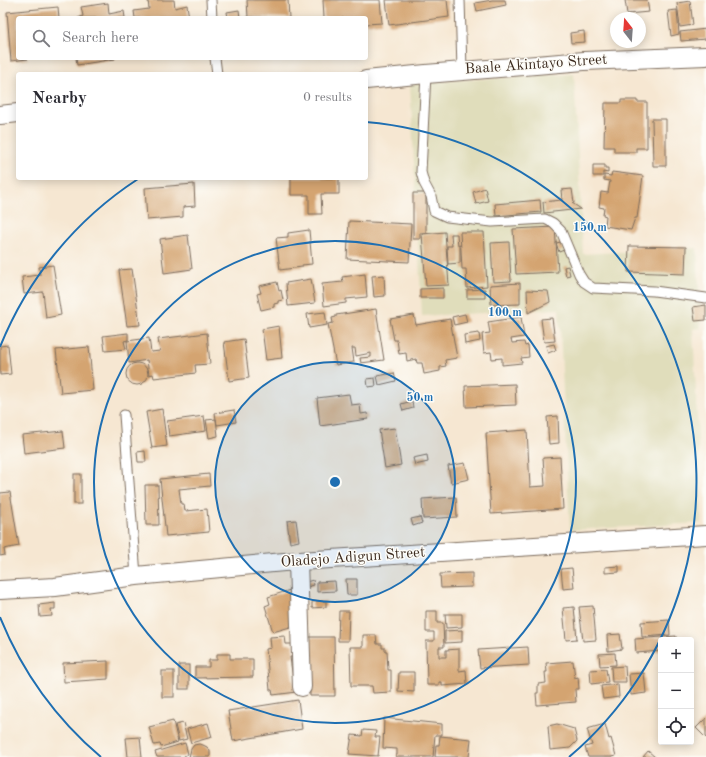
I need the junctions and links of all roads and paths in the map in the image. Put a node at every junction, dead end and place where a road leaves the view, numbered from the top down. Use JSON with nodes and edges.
{"nodes":[{"id":1,"x":211,"y":0,"type":"edge"},
{"id":2,"x":460,"y":0,"type":"edge"},
{"id":3,"x":212,"y":16,"type":"edge"},
{"id":4,"x":706,"y":56,"type":"edge"},
{"id":5,"x":215,"y":60,"type":"edge"},
{"id":6,"x":462,"y":70,"type":"junction"},
{"id":7,"x":217,"y":72,"type":"edge"},
{"id":8,"x":426,"y":74,"type":"junction"},
{"id":9,"x":368,"y":80,"type":"edge"},
{"id":10,"x":16,"y":113,"type":"edge"},
{"id":11,"x":0,"y":115,"type":"edge"},
{"id":12,"x":706,"y":298,"type":"edge"},
{"id":13,"x":124,"y":415,"type":"dead end"},
{"id":14,"x":706,"y":535,"type":"edge"},
{"id":15,"x":298,"y":562,"type":"junction"},
{"id":16,"x":136,"y":576,"type":"junction"},
{"id":17,"x":0,"y":590,"type":"edge"},
{"id":18,"x":302,"y":687,"type":"dead end"}],
"edges":[{"from":1,"to":3,"type":"lane"},
{"from":2,"to":6,"type":"lane"},
{"from":4,"to":6,"type":"street","name":"Baale Akintayo Street"},
{"from":5,"to":7,"type":"lane"},
{"from":6,"to":8,"type":"street","name":"Baale Akintayo Street"},
{"from":8,"to":9,"type":"street","name":"Baale Akintayo Street"},
{"from":8,"to":12,"type":"lane"},
{"from":10,"to":11,"type":"street"},
{"from":13,"to":16,"type":"lane"},
{"from":14,"to":15,"type":"street","name":"Oladejo Adigun Street"},
{"from":15,"to":16,"type":"street","name":"Oladejo Adigun Street"},
{"from":15,"to":18,"type":"street"},
{"from":16,"to":17,"type":"street","name":"Oladejo Adigun Street"}]}
